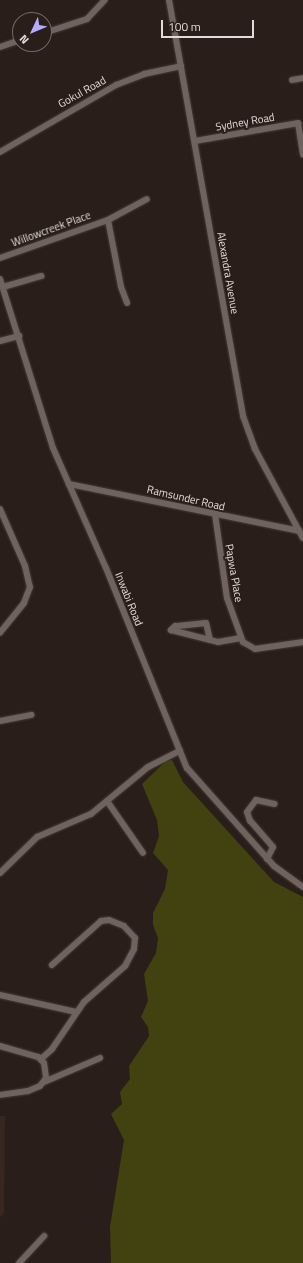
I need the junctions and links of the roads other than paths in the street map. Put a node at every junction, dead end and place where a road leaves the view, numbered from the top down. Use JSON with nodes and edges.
{"nodes":[{"id":1,"x":105,"y":0,"type":"edge"},
{"id":2,"x":169,"y":0,"type":"edge"},
{"id":3,"x":52,"y":30,"type":"edge"},
{"id":4,"x":12,"y":43,"type":"edge"},
{"id":5,"x":0,"y":47,"type":"edge"},
{"id":6,"x":181,"y":66,"type":"junction"},
{"id":7,"x":303,"y":78,"type":"edge"},
{"id":8,"x":292,"y":80,"type":"dead end"},
{"id":9,"x":195,"y":141,"type":"junction"},
{"id":10,"x":0,"y":152,"type":"edge"},
{"id":11,"x":303,"y":155,"type":"edge"},
{"id":12,"x":147,"y":199,"type":"dead end"},
{"id":13,"x":108,"y":220,"type":"junction"},
{"id":14,"x":0,"y":258,"type":"edge"},
{"id":15,"x":41,"y":276,"type":"dead end"},
{"id":16,"x":0,"y":279,"type":"edge"},
{"id":17,"x":3,"y":287,"type":"junction"},
{"id":18,"x":127,"y":303,"type":"dead end"},
{"id":19,"x":19,"y":336,"type":"junction"},
{"id":20,"x":0,"y":341,"type":"edge"},
{"id":21,"x":69,"y":484,"type":"junction"},
{"id":22,"x":0,"y":509,"type":"edge"},
{"id":23,"x":215,"y":514,"type":"junction"},
{"id":24,"x":299,"y":531,"type":"junction"},
{"id":25,"x":303,"y":538,"type":"edge"},
{"id":26,"x":0,"y":633,"type":"edge"},
{"id":27,"x":240,"y":638,"type":"junction"},
{"id":28,"x":210,"y":640,"type":"junction"},
{"id":29,"x":303,"y":642,"type":"edge"},
{"id":30,"x":31,"y":716,"type":"dead end"},
{"id":31,"x":0,"y":721,"type":"edge"},
{"id":32,"x":180,"y":751,"type":"junction"},
{"id":33,"x":107,"y":801,"type":"junction"},
{"id":34,"x":275,"y":804,"type":"dead end"},
{"id":35,"x":143,"y":853,"type":"dead end"},
{"id":36,"x":267,"y":859,"type":"junction"},
{"id":37,"x":0,"y":873,"type":"edge"},
{"id":38,"x":303,"y":887,"type":"edge"},
{"id":39,"x":52,"y":965,"type":"dead end"},
{"id":40,"x":0,"y":996,"type":"edge"},
{"id":41,"x":76,"y":1012,"type":"junction"},
{"id":42,"x":0,"y":1046,"type":"edge"},
{"id":43,"x":100,"y":1058,"type":"dead end"},
{"id":44,"x":41,"y":1059,"type":"junction"},
{"id":45,"x":44,"y":1082,"type":"junction"},
{"id":46,"x":0,"y":1095,"type":"edge"},
{"id":47,"x":44,"y":1236,"type":"dead end"},
{"id":48,"x":19,"y":1263,"type":"edge"}],
"edges":[{"from":1,"to":3,"type":"street"},
{"from":2,"to":6,"type":"street","name":"Alexandra Avenue"},
{"from":4,"to":5,"type":"street"},
{"from":6,"to":9,"type":"street","name":"Alexandra Avenue"},
{"from":6,"to":10,"type":"street","name":"Gokul Road"},
{"from":7,"to":8,"type":"street"},
{"from":9,"to":11,"type":"street","name":"Sydney Road"},
{"from":9,"to":24,"type":"street","name":"Alexandra Avenue"},
{"from":12,"to":13,"type":"street","name":"Willowcreek Place"},
{"from":13,"to":14,"type":"street","name":"Willowcreek Place"},
{"from":13,"to":18,"type":"street","name":"Willowcreek Place"},
{"from":15,"to":17,"type":"street"},
{"from":16,"to":17,"type":"street","name":"Inwabi Road"},
{"from":17,"to":19,"type":"street","name":"Inwabi Road"},
{"from":19,"to":20,"type":"street"},
{"from":19,"to":21,"type":"street","name":"Inwabi Road"},
{"from":21,"to":23,"type":"street","name":"Ramsunder Road"},
{"from":21,"to":32,"type":"street","name":"Inwabi Road"},
{"from":22,"to":26,"type":"street"},
{"from":23,"to":24,"type":"street","name":"Ramsunder Road"},
{"from":23,"to":27,"type":"street","name":"Papwa Place"},
{"from":24,"to":25,"type":"street","name":"Alexandra Avenue"},
{"from":27,"to":28,"type":"street"},
{"from":27,"to":29,"type":"street"},
{"from":28,"to":28,"type":"street"},
{"from":30,"to":31,"type":"street"},
{"from":32,"to":33,"type":"street"},
{"from":32,"to":36,"type":"street","name":"Inwabi Road"},
{"from":33,"to":35,"type":"street"},
{"from":33,"to":37,"type":"street"},
{"from":34,"to":36,"type":"street"},
{"from":36,"to":38,"type":"street","name":"Inwabi Road"},
{"from":39,"to":41,"type":"street"},
{"from":40,"to":41,"type":"street"},
{"from":41,"to":44,"type":"street"},
{"from":42,"to":44,"type":"street"},
{"from":43,"to":45,"type":"street"},
{"from":44,"to":45,"type":"street"},
{"from":45,"to":46,"type":"street"},
{"from":47,"to":48,"type":"street"}]}
